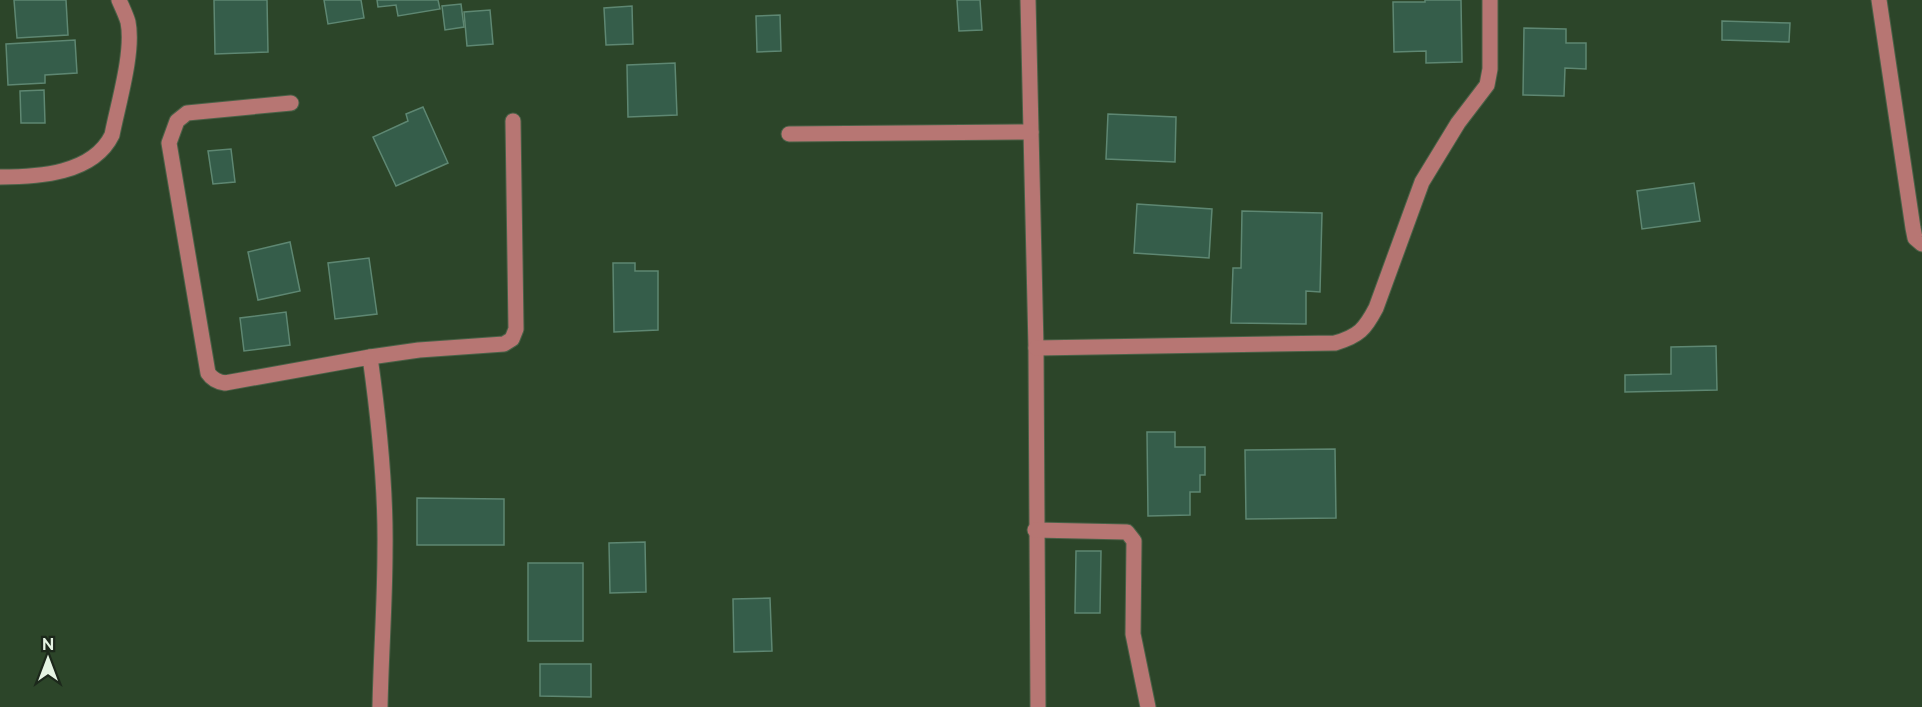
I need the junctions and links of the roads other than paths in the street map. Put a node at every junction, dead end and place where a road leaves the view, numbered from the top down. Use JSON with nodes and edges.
{"nodes":[{"id":1,"x":119,"y":0,"type":"edge"},
{"id":2,"x":1028,"y":0,"type":"edge"},
{"id":3,"x":1490,"y":0,"type":"edge"},
{"id":4,"x":1879,"y":0,"type":"edge"},
{"id":5,"x":291,"y":103,"type":"dead end"},
{"id":6,"x":513,"y":121,"type":"dead end"},
{"id":7,"x":1031,"y":132,"type":"junction"},
{"id":8,"x":789,"y":134,"type":"dead end"},
{"id":9,"x":0,"y":177,"type":"edge"},
{"id":10,"x":1922,"y":244,"type":"edge"},
{"id":11,"x":1036,"y":348,"type":"junction"},
{"id":12,"x":370,"y":357,"type":"junction"},
{"id":13,"x":1035,"y":530,"type":"junction"},
{"id":14,"x":380,"y":707,"type":"edge"},
{"id":15,"x":1038,"y":707,"type":"edge"},
{"id":16,"x":1148,"y":707,"type":"edge"}],
"edges":[{"from":1,"to":9,"type":"street"},
{"from":2,"to":7,"type":"street"},
{"from":3,"to":11,"type":"street"},
{"from":4,"to":10,"type":"street"},
{"from":5,"to":12,"type":"street"},
{"from":6,"to":12,"type":"street"},
{"from":7,"to":8,"type":"street"},
{"from":7,"to":11,"type":"street"},
{"from":11,"to":13,"type":"street"},
{"from":12,"to":14,"type":"street"},
{"from":13,"to":15,"type":"street"},
{"from":13,"to":16,"type":"street"}]}
